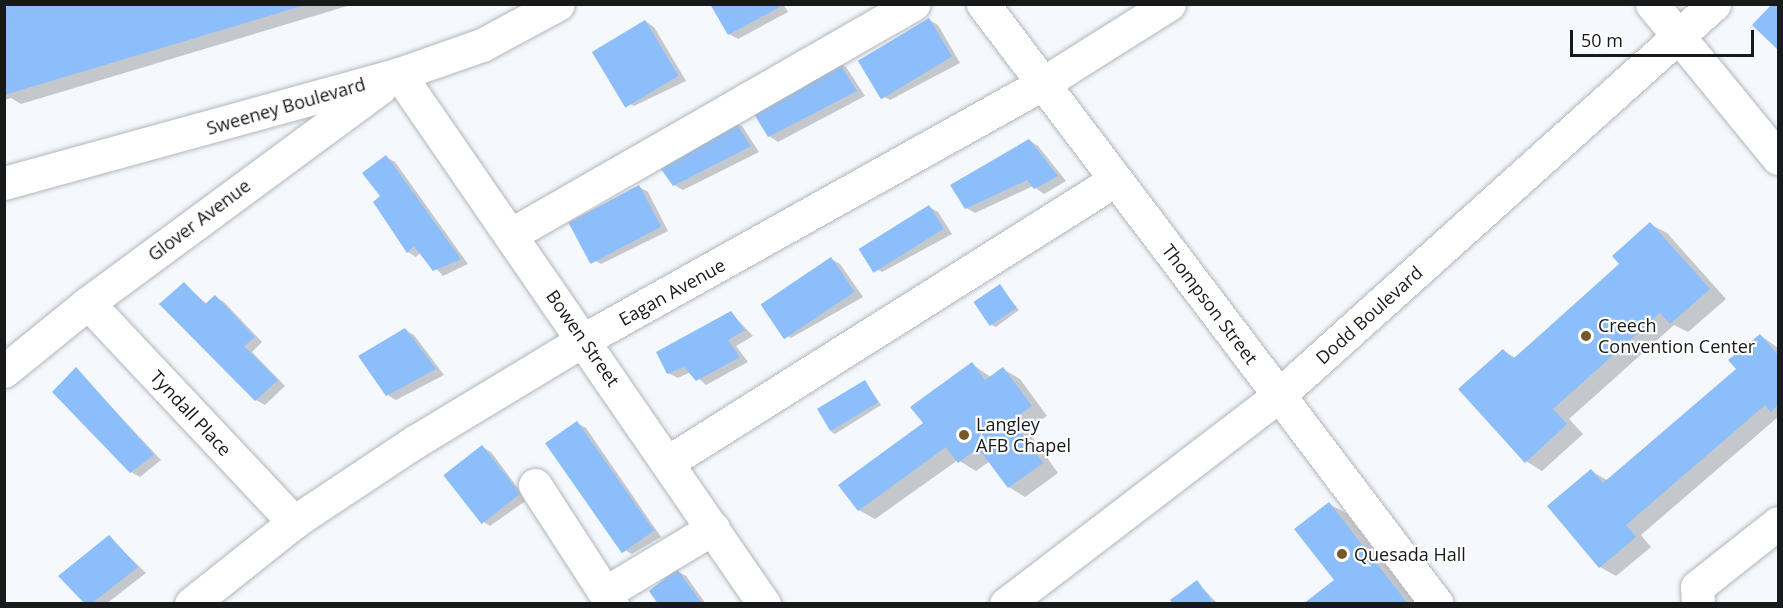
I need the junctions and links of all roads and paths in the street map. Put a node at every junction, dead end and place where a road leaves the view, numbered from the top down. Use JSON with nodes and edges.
{"nodes":[{"id":1,"x":558,"y":4,"type":"edge"},
{"id":2,"x":913,"y":4,"type":"edge"},
{"id":3,"x":983,"y":4,"type":"edge"},
{"id":4,"x":1169,"y":4,"type":"edge"},
{"id":5,"x":1652,"y":4,"type":"edge"},
{"id":6,"x":1714,"y":4,"type":"edge"},
{"id":7,"x":1679,"y":38,"type":"junction"},
{"id":8,"x":399,"y":75,"type":"junction"},
{"id":9,"x":1042,"y":84,"type":"junction"},
{"id":10,"x":1779,"y":158,"type":"edge"},
{"id":11,"x":1115,"y":180,"type":"junction"},
{"id":12,"x":4,"y":183,"type":"edge"},
{"id":13,"x":510,"y":235,"type":"junction"},
{"id":14,"x":88,"y":303,"type":"junction"},
{"id":15,"x":585,"y":339,"type":"junction"},
{"id":16,"x":4,"y":371,"type":"edge"},
{"id":17,"x":1279,"y":395,"type":"junction"},
{"id":18,"x":668,"y":462,"type":"junction"},
{"id":19,"x":535,"y":485,"type":"dead end"},
{"id":20,"x":294,"y":522,"type":"junction"},
{"id":21,"x":1779,"y":523,"type":"edge"},
{"id":22,"x":713,"y":528,"type":"junction"},
{"id":23,"x":609,"y":598,"type":"edge"},
{"id":24,"x":190,"y":603,"type":"edge"},
{"id":25,"x":764,"y":603,"type":"edge"},
{"id":26,"x":1006,"y":603,"type":"edge"},
{"id":27,"x":1437,"y":603,"type":"edge"},
{"id":28,"x":1698,"y":603,"type":"edge"}],
"edges":[{"from":1,"to":8,"type":"street","name":"Sweeney Boulevard"},
{"from":2,"to":13,"type":"street"},
{"from":3,"to":9,"type":"street","name":"Thompson Street"},
{"from":4,"to":9,"type":"street","name":"Eagan Avenue"},
{"from":5,"to":7,"type":"street"},
{"from":6,"to":7,"type":"street","name":"Dodd Boulevard"},
{"from":7,"to":10,"type":"street"},
{"from":7,"to":17,"type":"street","name":"Dodd Boulevard"},
{"from":8,"to":12,"type":"street","name":"Sweeney Boulevard"},
{"from":8,"to":13,"type":"street","name":"Bowen Street"},
{"from":8,"to":14,"type":"street","name":"Glover Avenue"},
{"from":9,"to":11,"type":"street","name":"Thompson Street"},
{"from":9,"to":15,"type":"street","name":"Eagan Avenue"},
{"from":11,"to":17,"type":"street","name":"Thompson Street"},
{"from":11,"to":18,"type":"street"},
{"from":13,"to":15,"type":"street","name":"Bowen Street"},
{"from":14,"to":16,"type":"street","name":"Glover Avenue"},
{"from":14,"to":20,"type":"street","name":"Tyndall Place"},
{"from":15,"to":18,"type":"street","name":"Bowen Street"},
{"from":15,"to":20,"type":"street","name":"Eagan Avenue"},
{"from":17,"to":26,"type":"street","name":"Dodd Boulevard"},
{"from":17,"to":27,"type":"street","name":"Thompson Street"},
{"from":18,"to":22,"type":"street","name":"Bowen Street"},
{"from":19,"to":23,"type":"street"},
{"from":20,"to":24,"type":"street","name":"Eagan Avenue"},
{"from":21,"to":28,"type":"street"},
{"from":22,"to":23,"type":"street"},
{"from":22,"to":25,"type":"street","name":"Bowen Street"}]}
